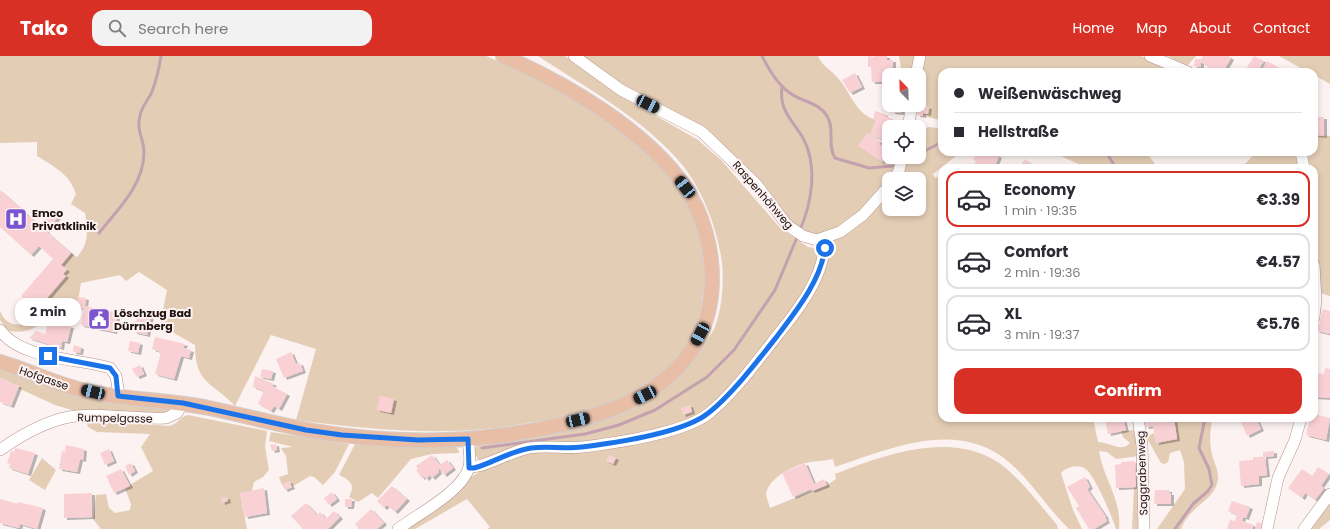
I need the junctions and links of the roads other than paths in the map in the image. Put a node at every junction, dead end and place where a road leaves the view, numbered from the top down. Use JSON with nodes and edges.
{"nodes":[{"id":1,"x":503,"y":56,"type":"edge"},
{"id":2,"x":574,"y":56,"type":"edge"},
{"id":3,"x":920,"y":56,"type":"edge"},
{"id":4,"x":1150,"y":56,"type":"edge"},
{"id":5,"x":523,"y":60,"type":"edge"},
{"id":6,"x":917,"y":68,"type":"edge"},
{"id":7,"x":1178,"y":68,"type":"edge"},
{"id":8,"x":882,"y":194,"type":"edge"},
{"id":9,"x":824,"y":239,"type":"junction"},
{"id":10,"x":0,"y":330,"type":"edge"},
{"id":11,"x":0,"y":362,"type":"edge"},
{"id":12,"x":118,"y":396,"type":"junction"},
{"id":13,"x":183,"y":403,"type":"junction"},
{"id":14,"x":1139,"y":422,"type":"edge"},
{"id":15,"x":1299,"y":422,"type":"edge"},
{"id":16,"x":468,"y":439,"type":"junction"},
{"id":17,"x":0,"y":450,"type":"edge"},
{"id":18,"x":469,"y":468,"type":"junction"},
{"id":19,"x":1330,"y":494,"type":"edge"},
{"id":20,"x":398,"y":529,"type":"edge"},
{"id":21,"x":1144,"y":529,"type":"edge"},
{"id":22,"x":1267,"y":529,"type":"edge"},
{"id":23,"x":1304,"y":529,"type":"edge"}],
"edges":[{"from":1,"to":5,"type":"main road","name":"Hofgasse"},
{"from":2,"to":9,"type":"street","name":"Raspenhöhweg"},
{"from":3,"to":6,"type":"street"},
{"from":4,"to":7,"type":"street"},
{"from":5,"to":16,"type":"main road","name":"Hofgasse"},
{"from":8,"to":9,"type":"street"},
{"from":9,"to":18,"type":"street"},
{"from":10,"to":12,"type":"street"},
{"from":11,"to":12,"type":"main road","name":"Hofgasse"},
{"from":12,"to":13,"type":"main road","name":"Hofgasse"},
{"from":13,"to":16,"type":"main road","name":"Hofgasse"},
{"from":13,"to":17,"type":"street","name":"Rumpelgasse"},
{"from":14,"to":21,"type":"street","name":"Saggrabenweg"},
{"from":15,"to":22,"type":"street"},
{"from":16,"to":18,"type":"street"},
{"from":18,"to":20,"type":"street"},
{"from":19,"to":23,"type":"street"}]}
